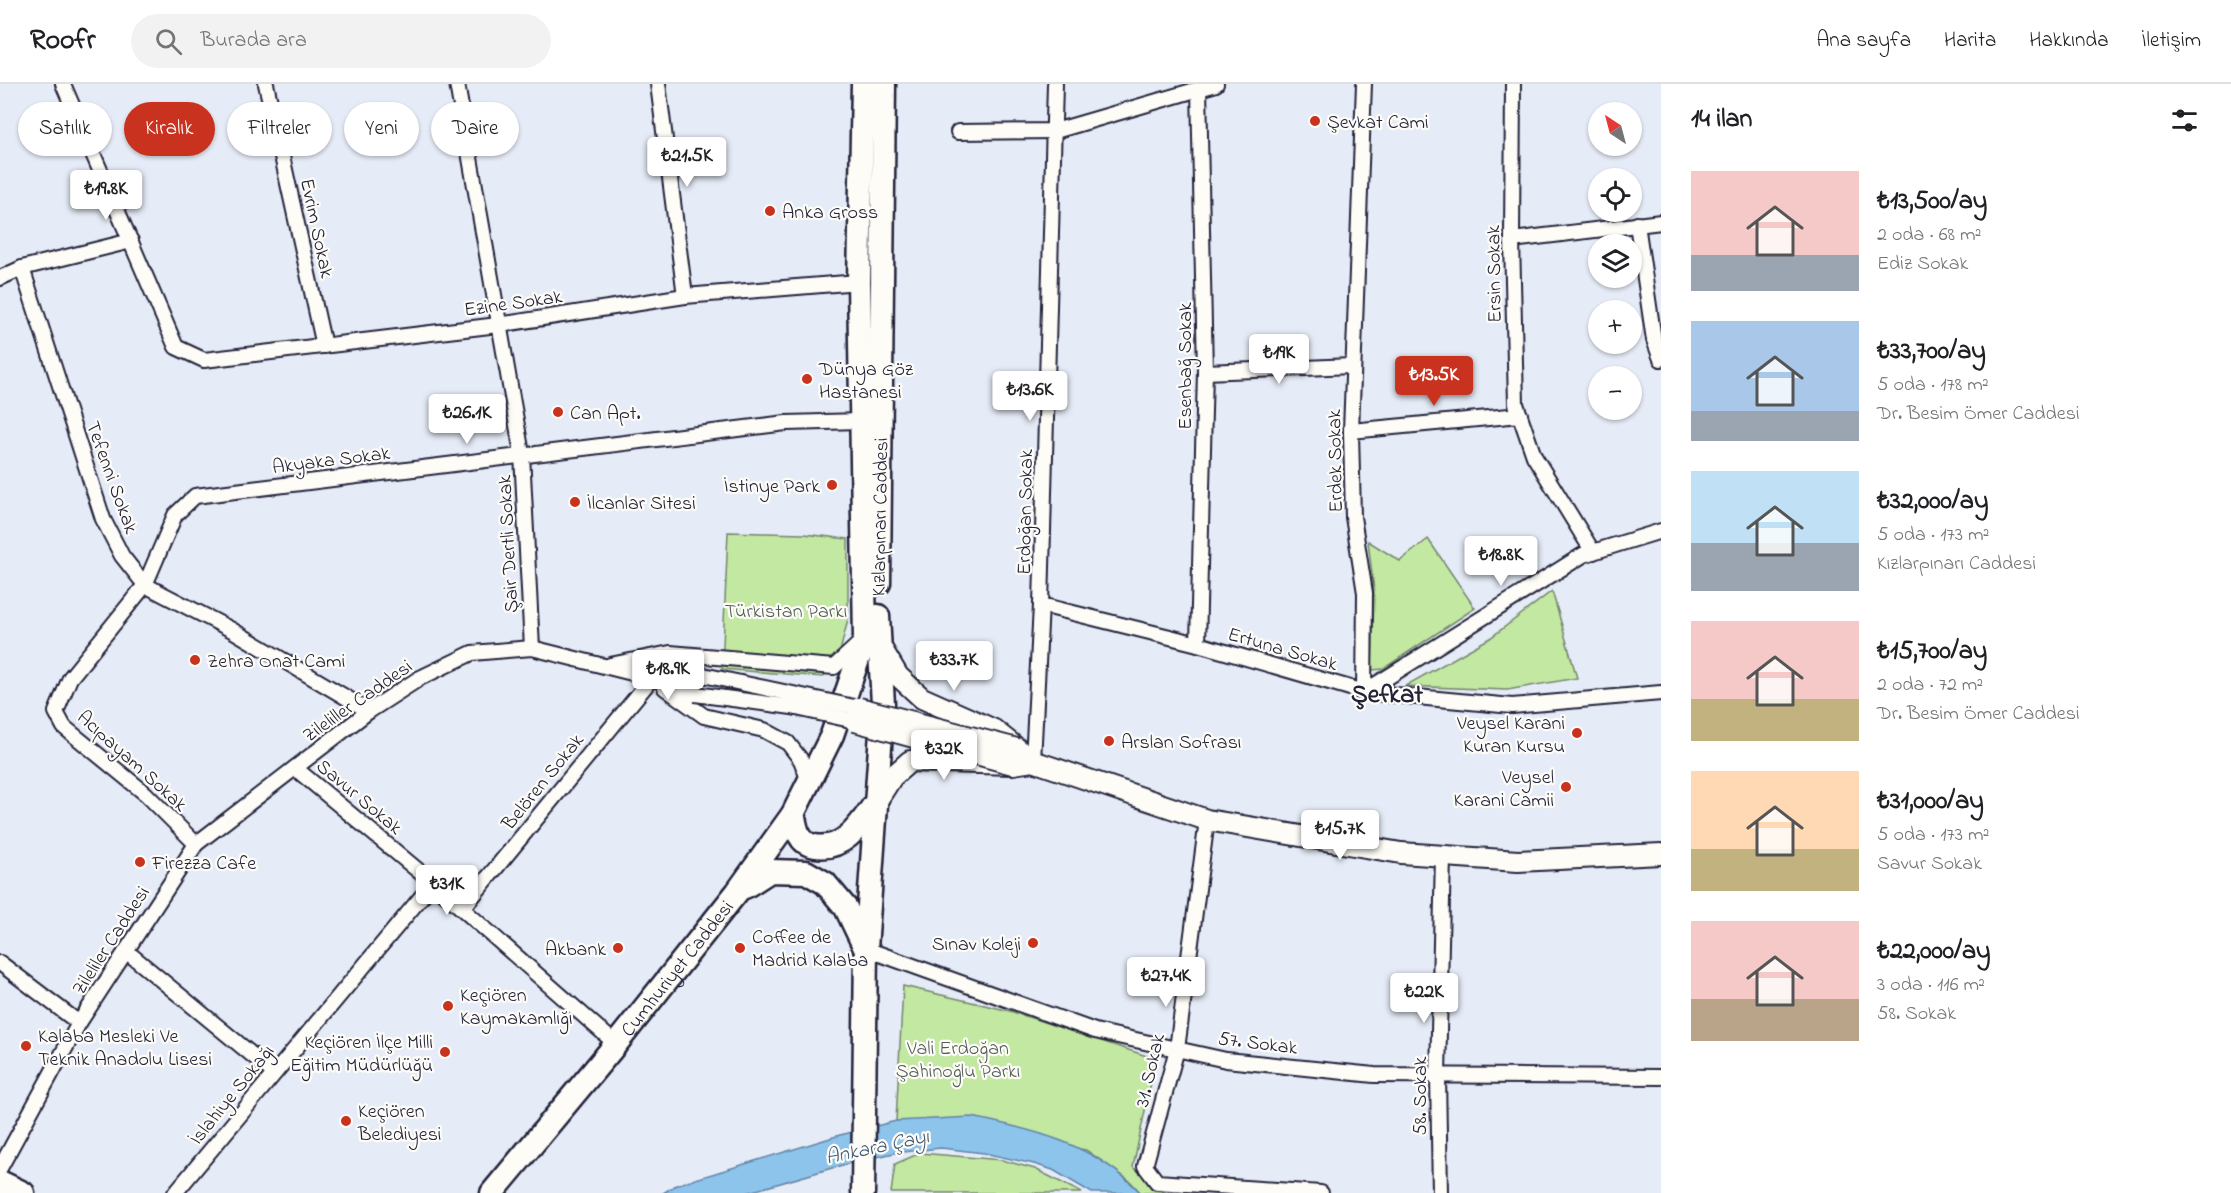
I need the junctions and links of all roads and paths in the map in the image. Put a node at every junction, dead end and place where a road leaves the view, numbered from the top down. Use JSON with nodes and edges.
{"nodes":[{"id":1,"x":63,"y":84,"type":"edge"},
{"id":2,"x":267,"y":84,"type":"edge"},
{"id":3,"x":457,"y":84,"type":"edge"},
{"id":4,"x":658,"y":84,"type":"edge"},
{"id":5,"x":863,"y":84,"type":"edge"},
{"id":6,"x":884,"y":84,"type":"edge"},
{"id":7,"x":1055,"y":84,"type":"edge"},
{"id":8,"x":1216,"y":84,"type":"edge"},
{"id":9,"x":1364,"y":84,"type":"edge"},
{"id":10,"x":1513,"y":84,"type":"edge"},
{"id":11,"x":1199,"y":88,"type":"junction"},
{"id":12,"x":1055,"y":131,"type":"junction"},
{"id":13,"x":958,"y":132,"type":"dead end"},
{"id":14,"x":1661,"y":222,"type":"edge"},
{"id":15,"x":1637,"y":224,"type":"junction"},
{"id":16,"x":1512,"y":240,"type":"junction"},
{"id":17,"x":131,"y":241,"type":"junction"},
{"id":18,"x":22,"y":268,"type":"junction"},
{"id":19,"x":0,"y":278,"type":"edge"},
{"id":20,"x":859,"y":282,"type":"junction"},
{"id":21,"x":685,"y":296,"type":"junction"},
{"id":22,"x":498,"y":325,"type":"junction"},
{"id":23,"x":324,"y":345,"type":"junction"},
{"id":24,"x":1661,"y":359,"type":"edge"},
{"id":25,"x":1352,"y":366,"type":"junction"},
{"id":26,"x":1205,"y":372,"type":"junction"},
{"id":27,"x":1520,"y":415,"type":"junction"},
{"id":28,"x":861,"y":422,"type":"junction"},
{"id":29,"x":1352,"y":431,"type":"junction"},
{"id":30,"x":522,"y":454,"type":"junction"},
{"id":31,"x":1661,"y":531,"type":"edge"},
{"id":32,"x":1593,"y":552,"type":"junction"},
{"id":33,"x":145,"y":585,"type":"junction"},
{"id":34,"x":1041,"y":605,"type":"junction"},
{"id":35,"x":871,"y":641,"type":"junction"},
{"id":36,"x":1198,"y":644,"type":"junction"},
{"id":37,"x":532,"y":648,"type":"junction"},
{"id":38,"x":604,"y":666,"type":"junction"},
{"id":39,"x":652,"y":678,"type":"junction"},
{"id":40,"x":1364,"y":692,"type":"junction"},
{"id":41,"x":1661,"y":693,"type":"edge"},
{"id":42,"x":369,"y":711,"type":"junction"},
{"id":43,"x":857,"y":715,"type":"junction"},
{"id":44,"x":1021,"y":758,"type":"junction"},
{"id":45,"x":295,"y":768,"type":"junction"},
{"id":46,"x":809,"y":781,"type":"junction"},
{"id":47,"x":876,"y":802,"type":"junction"},
{"id":48,"x":793,"y":814,"type":"junction"},
{"id":49,"x":1207,"y":820,"type":"junction"},
{"id":50,"x":196,"y":844,"type":"junction"},
{"id":51,"x":1661,"y":854,"type":"edge"},
{"id":52,"x":1443,"y":855,"type":"junction"},
{"id":53,"x":433,"y":883,"type":"junction"},
{"id":54,"x":737,"y":892,"type":"junction"},
{"id":55,"x":463,"y":908,"type":"junction"},
{"id":56,"x":866,"y":949,"type":"junction"},
{"id":57,"x":126,"y":951,"type":"junction"},
{"id":58,"x":0,"y":963,"type":"edge"},
{"id":59,"x":79,"y":1023,"type":"junction"},
{"id":60,"x":616,"y":1044,"type":"junction"},
{"id":61,"x":1176,"y":1049,"type":"junction"},
{"id":62,"x":274,"y":1073,"type":"junction"},
{"id":63,"x":1438,"y":1076,"type":"junction"},
{"id":64,"x":1661,"y":1077,"type":"edge"},
{"id":65,"x":0,"y":1168,"type":"edge"},
{"id":66,"x":0,"y":1182,"type":"edge"},
{"id":67,"x":24,"y":1193,"type":"edge"},
{"id":68,"x":175,"y":1193,"type":"edge"},
{"id":69,"x":492,"y":1193,"type":"edge"},
{"id":70,"x":863,"y":1193,"type":"edge"},
{"id":71,"x":1321,"y":1193,"type":"edge"},
{"id":72,"x":1440,"y":1193,"type":"edge"}],
"edges":[{"from":1,"to":17,"type":"street"},
{"from":2,"to":23,"type":"street","name":"Evrim Sokak"},
{"from":3,"to":22,"type":"street","name":"Şair Dertli Sokak"},
{"from":4,"to":21,"type":"street"},
{"from":5,"to":20,"type":"main road","name":"Kızlarpınarı Caddesi"},
{"from":6,"to":35,"type":"main road","name":"Kızlarpınarı Caddesi"},
{"from":7,"to":12,"type":"street","name":"Erdoğan Sokak"},
{"from":8,"to":11,"type":"street"},
{"from":9,"to":25,"type":"street","name":"Erdek Sokak"},
{"from":10,"to":16,"type":"street","name":"Ersin Sokak"},
{"from":11,"to":12,"type":"street"},
{"from":11,"to":26,"type":"street","name":"Esenbağ Sokak"},
{"from":12,"to":13,"type":"street"},
{"from":12,"to":34,"type":"street","name":"Erdoğan Sokak"},
{"from":14,"to":15,"type":"street"},
{"from":15,"to":16,"type":"street"},
{"from":15,"to":24,"type":"street"},
{"from":16,"to":27,"type":"street","name":"Ersin Sokak"},
{"from":17,"to":18,"type":"street"},
{"from":17,"to":23,"type":"street","name":"Ezine Sokak"},
{"from":18,"to":19,"type":"street"},
{"from":18,"to":33,"type":"street","name":"Tefenni Sokak"},
{"from":20,"to":21,"type":"street","name":"Ezine Sokak"},
{"from":20,"to":28,"type":"main road","name":"Kızlarpınarı Caddesi"},
{"from":21,"to":22,"type":"street","name":"Ezine Sokak"},
{"from":22,"to":23,"type":"street","name":"Ezine Sokak"},
{"from":22,"to":30,"type":"street","name":"Şair Dertli Sokak"},
{"from":25,"to":26,"type":"street"},
{"from":25,"to":29,"type":"street","name":"Erdek Sokak"},
{"from":26,"to":36,"type":"street","name":"Esenbağ Sokak"},
{"from":27,"to":29,"type":"street"},
{"from":27,"to":32,"type":"street","name":"Ersin Sokak"},
{"from":28,"to":30,"type":"street","name":"Akyaka Sokak"},
{"from":28,"to":35,"type":"main road","name":"Kızlarpınarı Caddesi"},
{"from":29,"to":40,"type":"street","name":"Erdek Sokak"},
{"from":30,"to":33,"type":"street","name":"Akyaka Sokak"},
{"from":30,"to":37,"type":"street","name":"Şair Dertli Sokak"},
{"from":31,"to":32,"type":"street"},
{"from":32,"to":40,"type":"street"},
{"from":33,"to":42,"type":"street","name":"Tefenni Sokak"},
{"from":33,"to":50,"type":"street","name":"Acıpayam Sokak"},
{"from":34,"to":36,"type":"street","name":"Ertuna Sokak"},
{"from":34,"to":44,"type":"street","name":"Erdoğan Sokak"},
{"from":35,"to":38,"type":"street"},
{"from":35,"to":44,"type":"main road"},
{"from":35,"to":46,"type":"main road","name":"Kızlarpınarı Caddesi"},
{"from":35,"to":47,"type":"main road","name":"Kızlarpınarı Caddesi"},
{"from":36,"to":40,"type":"street","name":"Ertuna Sokak"},
{"from":37,"to":38,"type":"street","name":"Zileliller Caddesi"},
{"from":37,"to":42,"type":"street","name":"Zileliller Caddesi"},
{"from":38,"to":39,"type":"street","name":"Zileliller Caddesi"},
{"from":39,"to":43,"type":"street","bridge":true},
{"from":39,"to":43,"type":"street","bridge":true},
{"from":39,"to":46,"type":"street"},
{"from":39,"to":55,"type":"street","name":"Belören Sokak"},
{"from":40,"to":41,"type":"street","name":"Ertuna Sokak"},
{"from":42,"to":45,"type":"street","name":"Zileliller Caddesi"},
{"from":43,"to":44,"type":"main road","bridge":true},
{"from":44,"to":47,"type":"main road"},
{"from":44,"to":49,"type":"main road"},
{"from":45,"to":50,"type":"street","name":"Zileliler Caddesi"},
{"from":45,"to":53,"type":"street","name":"Savur Sokak"},
{"from":46,"to":48,"type":"main road","name":"Kızlarpınarı Caddesi"},
{"from":47,"to":48,"type":"main road"},
{"from":47,"to":56,"type":"main road","name":"Kızlarpınarı Caddesi"},
{"from":48,"to":54,"type":"main road","name":"Cumhuriyet Caddesi"},
{"from":49,"to":52,"type":"main road"},
{"from":49,"to":61,"type":"street","name":"31. Sokak"},
{"from":50,"to":57,"type":"street","name":"Zileliler Caddesi"},
{"from":51,"to":52,"type":"main road"},
{"from":52,"to":63,"type":"street","name":"58. Sokak"},
{"from":53,"to":55,"type":"street","name":"Savur Sokak"},
{"from":53,"to":62,"type":"street","name":"İslahiye Sokağı"},
{"from":54,"to":56,"type":"main road"},
{"from":54,"to":60,"type":"main road","name":"Cumhuriyet Caddesi"},
{"from":55,"to":60,"type":"street","name":"Savur Sokak"},
{"from":56,"to":61,"type":"street","name":"57. Sokak"},
{"from":56,"to":70,"type":"main road","name":"Kızlarpınarı Caddesi"},
{"from":57,"to":59,"type":"street","name":"Zileliler Caddesi"},
{"from":57,"to":62,"type":"street"},
{"from":58,"to":59,"type":"street"},
{"from":59,"to":65,"type":"street","name":"Zileliler Caddesi"},
{"from":60,"to":69,"type":"main road","name":"Cumhuriyet Caddesi"},
{"from":61,"to":63,"type":"street","name":"57. Sokak"},
{"from":61,"to":71,"type":"street","name":"31. Sokak"},
{"from":62,"to":68,"type":"street","name":"İslahiye Sokağı"},
{"from":63,"to":64,"type":"street","name":"57. Sokak"},
{"from":63,"to":72,"type":"street","name":"58. Sokak"},
{"from":66,"to":67,"type":"main road"}]}
